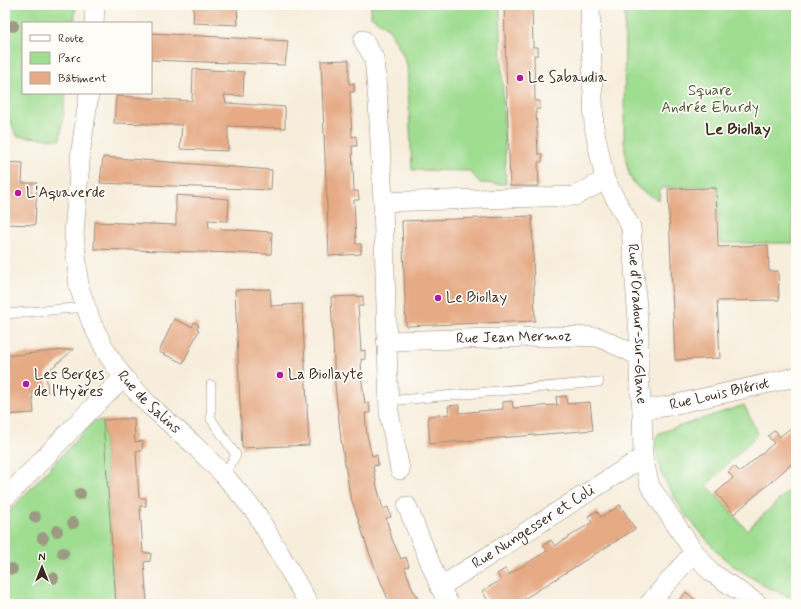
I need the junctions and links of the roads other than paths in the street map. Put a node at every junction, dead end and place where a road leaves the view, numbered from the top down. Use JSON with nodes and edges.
{"nodes":[{"id":1,"x":95,"y":5,"type":"edge"},
{"id":2,"x":590,"y":5,"type":"edge"},
{"id":3,"x":94,"y":22,"type":"edge"},
{"id":4,"x":363,"y":40,"type":"dead end"},
{"id":5,"x":89,"y":94,"type":"edge"},
{"id":6,"x":605,"y":180,"type":"junction"},
{"id":7,"x":383,"y":202,"type":"junction"},
{"id":8,"x":86,"y":307,"type":"junction"},
{"id":9,"x":5,"y":314,"type":"edge"},
{"id":10,"x":386,"y":341,"type":"junction"},
{"id":11,"x":639,"y":356,"type":"junction"},
{"id":12,"x":796,"y":376,"type":"edge"},
{"id":13,"x":124,"y":378,"type":"junction"},
{"id":14,"x":599,"y":382,"type":"dead end"},
{"id":15,"x":211,"y":385,"type":"dead end"},
{"id":16,"x":388,"y":401,"type":"junction"},
{"id":17,"x":642,"y":410,"type":"junction"},
{"id":18,"x":643,"y":457,"type":"junction"},
{"id":19,"x":400,"y":470,"type":"dead end"},
{"id":20,"x":224,"y":475,"type":"junction"},
{"id":21,"x":5,"y":498,"type":"edge"},
{"id":22,"x":407,"y":506,"type":"dead end"},
{"id":23,"x":694,"y":552,"type":"junction"},
{"id":24,"x":440,"y":588,"type":"junction"},
{"id":25,"x":309,"y":604,"type":"edge"},
{"id":26,"x":449,"y":604,"type":"edge"},
{"id":27,"x":649,"y":604,"type":"edge"},
{"id":28,"x":758,"y":604,"type":"edge"}],
"edges":[{"from":1,"to":3,"type":"street"},
{"from":2,"to":6,"type":"street","name":"Rue d'Oradour-sur-Glane"},
{"from":4,"to":7,"type":"street"},
{"from":5,"to":8,"type":"street","name":"Rue de Salins"},
{"from":6,"to":7,"type":"street"},
{"from":6,"to":11,"type":"street","name":"Rue d'Oradour-sur-Glane"},
{"from":7,"to":10,"type":"street"},
{"from":8,"to":9,"type":"lane"},
{"from":8,"to":13,"type":"street","name":"Rue de Salins"},
{"from":10,"to":11,"type":"street","name":"Rue Jean Mermoz"},
{"from":10,"to":16,"type":"street"},
{"from":11,"to":17,"type":"street","name":"Rue d'Oradour-sur-Glane"},
{"from":12,"to":17,"type":"street","name":"Rue Louis Blériot"},
{"from":13,"to":20,"type":"street","name":"Rue de Salins"},
{"from":13,"to":21,"type":"street"},
{"from":14,"to":16,"type":"lane"},
{"from":15,"to":20,"type":"lane"},
{"from":16,"to":19,"type":"street"},
{"from":17,"to":18,"type":"street","name":"Rue d'Oradour-sur-Glane"},
{"from":18,"to":23,"type":"street","name":"Rue d'Oradour-sur-Glane"},
{"from":18,"to":24,"type":"street","name":"Rue Nungesser et Coli"},
{"from":20,"to":25,"type":"street","name":"Rue de Salins"},
{"from":22,"to":24,"type":"street"},
{"from":23,"to":27,"type":"street"},
{"from":23,"to":28,"type":"street","name":"Rue d'Oradour-sur-Glane"},
{"from":24,"to":26,"type":"street"}]}
